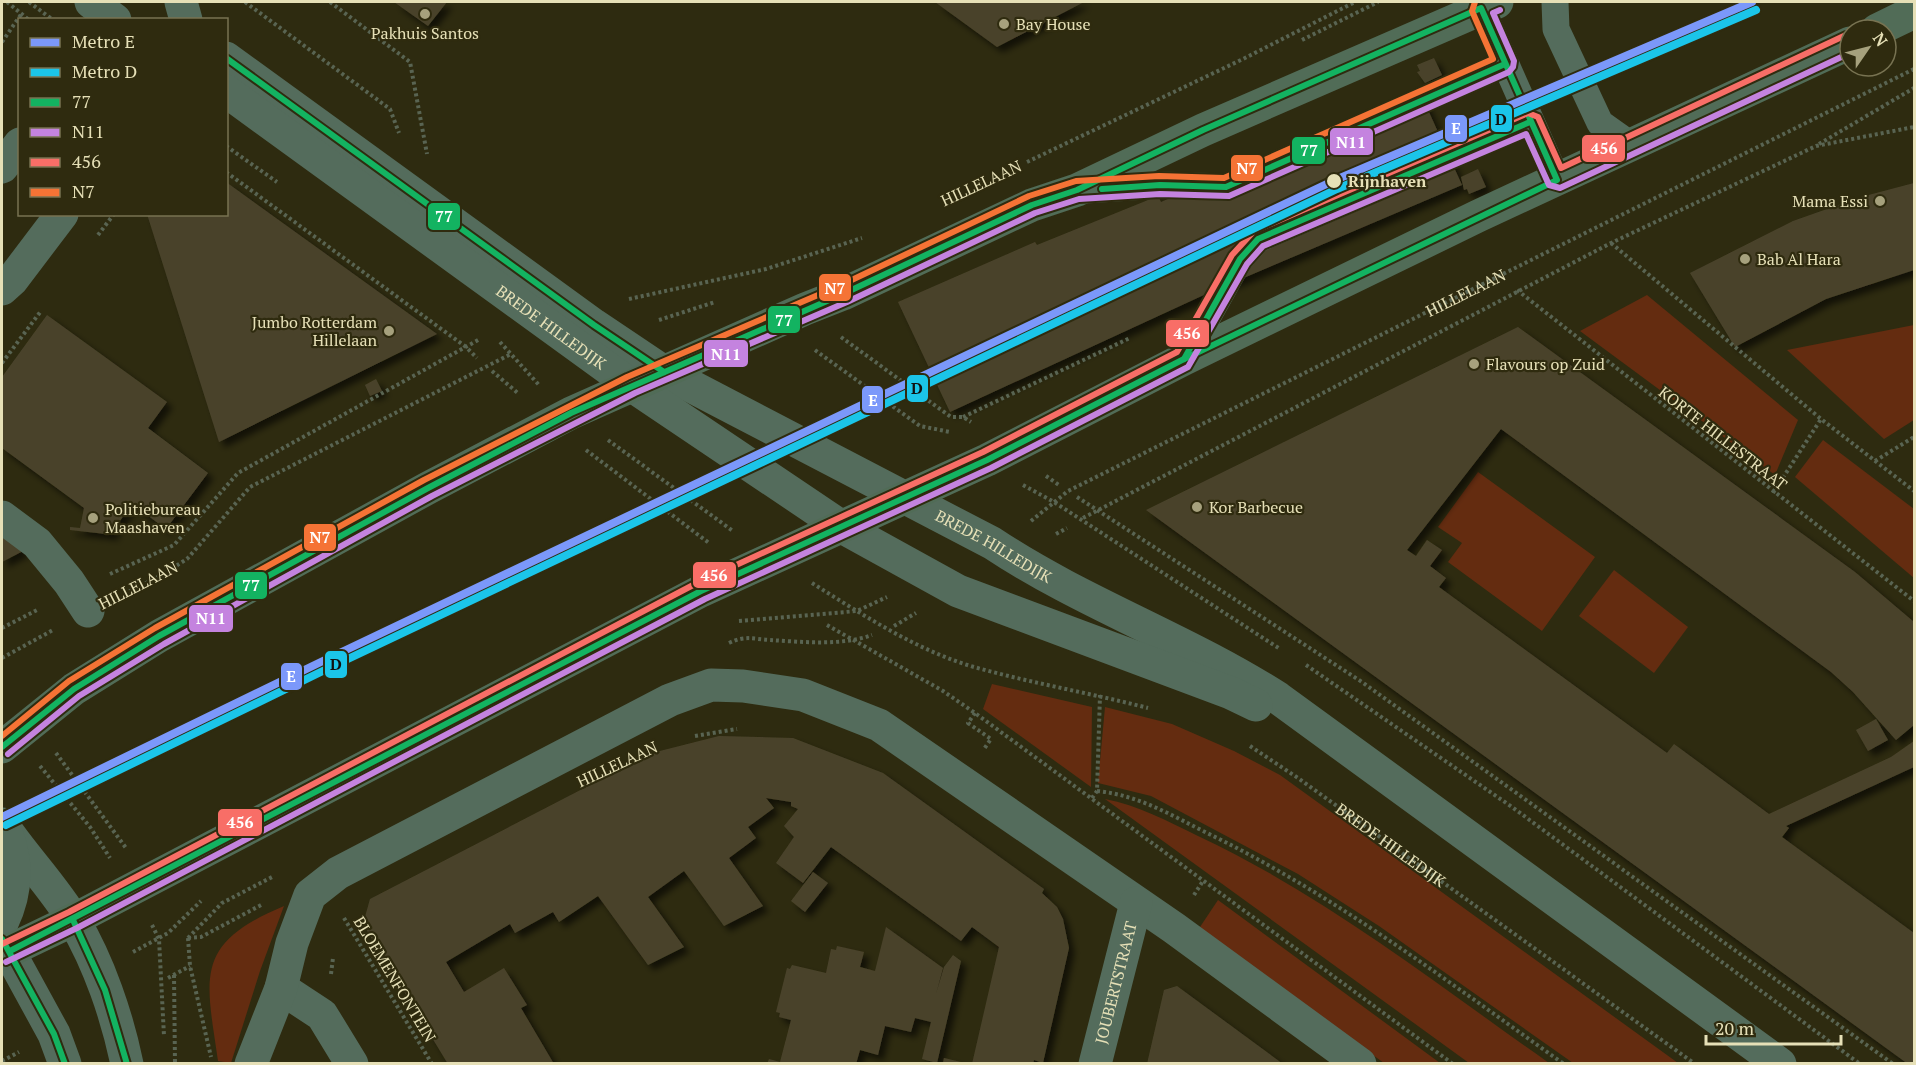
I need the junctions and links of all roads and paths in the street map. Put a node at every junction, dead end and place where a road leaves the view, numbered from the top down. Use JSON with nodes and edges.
{"nodes":[{"id":1,"x":7,"y":2,"type":"edge"},
{"id":2,"x":29,"y":2,"type":"edge"},
{"id":3,"x":91,"y":2,"type":"edge"},
{"id":4,"x":125,"y":2,"type":"edge"},
{"id":5,"x":181,"y":2,"type":"edge"},
{"id":6,"x":330,"y":2,"type":"edge"},
{"id":7,"x":1355,"y":2,"type":"edge"},
{"id":8,"x":1378,"y":2,"type":"edge"},
{"id":9,"x":1555,"y":2,"type":"edge"},
{"id":10,"x":1489,"y":5,"type":"edge"},
{"id":11,"x":1914,"y":12,"type":"edge"},
{"id":12,"x":22,"y":13,"type":"junction"},
{"id":13,"x":19,"y":18,"type":"edge"},
{"id":14,"x":27,"y":18,"type":"edge"},
{"id":15,"x":50,"y":18,"type":"edge"},
{"id":16,"x":112,"y":18,"type":"edge"},
{"id":17,"x":116,"y":18,"type":"edge"},
{"id":18,"x":185,"y":18,"type":"edge"},
{"id":19,"x":18,"y":19,"type":"edge"},
{"id":20,"x":1898,"y":20,"type":"edge"},
{"id":21,"x":2,"y":42,"type":"edge"},
{"id":22,"x":1299,"y":42,"type":"dead end"},
{"id":23,"x":1838,"y":48,"type":"edge"},
{"id":24,"x":228,"y":59,"type":"edge"},
{"id":25,"x":1505,"y":64,"type":"junction"},
{"id":26,"x":1914,"y":69,"type":"edge"},
{"id":27,"x":1914,"y":88,"type":"edge"},
{"id":28,"x":228,"y":93,"type":"edge"},
{"id":29,"x":1530,"y":122,"type":"junction"},
{"id":30,"x":1914,"y":127,"type":"edge"},
{"id":31,"x":1631,"y":145,"type":"junction"},
{"id":32,"x":1816,"y":146,"type":"junction"},
{"id":33,"x":18,"y":147,"type":"edge"},
{"id":34,"x":428,"y":160,"type":"dead end"},
{"id":35,"x":1017,"y":166,"type":"dead end"},
{"id":36,"x":2,"y":167,"type":"edge"},
{"id":37,"x":228,"y":173,"type":"edge"},
{"id":38,"x":1557,"y":180,"type":"junction"},
{"id":39,"x":1077,"y":190,"type":"junction"},
{"id":40,"x":60,"y":216,"type":"edge"},
{"id":41,"x":866,"y":236,"type":"dead end"},
{"id":42,"x":1611,"y":243,"type":"junction"},
{"id":43,"x":2,"y":288,"type":"edge"},
{"id":44,"x":1517,"y":290,"type":"junction"},
{"id":45,"x":623,"y":300,"type":"dead end"},
{"id":46,"x":717,"y":301,"type":"dead end"},
{"id":47,"x":650,"y":322,"type":"dead end"},
{"id":48,"x":832,"y":330,"type":"dead end"},
{"id":49,"x":480,"y":339,"type":"dead end"},
{"id":50,"x":466,"y":347,"type":"junction"},
{"id":51,"x":477,"y":358,"type":"dead end"},
{"id":52,"x":1184,"y":359,"type":"junction"},
{"id":53,"x":492,"y":371,"type":"dead end"},
{"id":54,"x":664,"y":372,"type":"junction"},
{"id":55,"x":631,"y":386,"type":"junction"},
{"id":56,"x":542,"y":387,"type":"dead end"},
{"id":57,"x":525,"y":400,"type":"dead end"},
{"id":58,"x":1821,"y":419,"type":"junction"},
{"id":59,"x":977,"y":426,"type":"dead end"},
{"id":60,"x":598,"y":433,"type":"dead end"},
{"id":61,"x":1914,"y":437,"type":"edge"},
{"id":62,"x":576,"y":442,"type":"dead end"},
{"id":63,"x":1875,"y":461,"type":"junction"},
{"id":64,"x":1914,"y":491,"type":"edge"},
{"id":65,"x":1773,"y":493,"type":"junction"},
{"id":66,"x":1077,"y":497,"type":"dead end"},
{"id":67,"x":903,"y":499,"type":"junction"},
{"id":68,"x":1096,"y":510,"type":"junction"},
{"id":69,"x":2,"y":517,"type":"edge"},
{"id":70,"x":1083,"y":518,"type":"dead end"},
{"id":71,"x":842,"y":527,"type":"junction"},
{"id":72,"x":1023,"y":528,"type":"dead end"},
{"id":73,"x":735,"y":532,"type":"dead end"},
{"id":74,"x":710,"y":544,"type":"dead end"},
{"id":75,"x":806,"y":579,"type":"dead end"},
{"id":76,"x":82,"y":600,"type":"junction"},
{"id":77,"x":1914,"y":602,"type":"edge"},
{"id":78,"x":921,"y":610,"type":"dead end"},
{"id":79,"x":827,"y":625,"type":"dead end"},
{"id":80,"x":894,"y":626,"type":"dead end"},
{"id":81,"x":2,"y":628,"type":"edge"},
{"id":82,"x":2,"y":658,"type":"edge"},
{"id":83,"x":1100,"y":695,"type":"junction"},
{"id":84,"x":1153,"y":709,"type":"dead end"},
{"id":85,"x":975,"y":713,"type":"junction"},
{"id":86,"x":747,"y":727,"type":"dead end"},
{"id":87,"x":683,"y":738,"type":"dead end"},
{"id":88,"x":992,"y":740,"type":"dead end"},
{"id":89,"x":1248,"y":746,"type":"dead end"},
{"id":90,"x":2,"y":747,"type":"edge"},
{"id":91,"x":1346,"y":750,"type":"junction"},
{"id":92,"x":56,"y":753,"type":"dead end"},
{"id":93,"x":36,"y":762,"type":"dead end"},
{"id":94,"x":1097,"y":791,"type":"junction"},
{"id":95,"x":1092,"y":798,"type":"junction"},
{"id":96,"x":3,"y":826,"type":"edge"},
{"id":97,"x":129,"y":853,"type":"dead end"},
{"id":98,"x":117,"y":867,"type":"dead end"},
{"id":99,"x":267,"y":902,"type":"dead end"},
{"id":100,"x":1136,"y":903,"type":"junction"},
{"id":101,"x":342,"y":916,"type":"dead end"},
{"id":102,"x":73,"y":920,"type":"junction"},
{"id":103,"x":5,"y":925,"type":"edge"},
{"id":104,"x":130,"y":954,"type":"dead end"},
{"id":105,"x":190,"y":966,"type":"junction"},
{"id":106,"x":174,"y":975,"type":"junction"},
{"id":107,"x":168,"y":978,"type":"dead end"},
{"id":108,"x":281,"y":988,"type":"junction"},
{"id":109,"x":164,"y":1047,"type":"dead end"},
{"id":110,"x":208,"y":1049,"type":"dead end"},
{"id":111,"x":65,"y":1064,"type":"edge"},
{"id":112,"x":127,"y":1064,"type":"edge"},
{"id":113,"x":175,"y":1064,"type":"edge"},
{"id":114,"x":251,"y":1064,"type":"edge"},
{"id":115,"x":352,"y":1064,"type":"edge"},
{"id":116,"x":432,"y":1064,"type":"edge"},
{"id":117,"x":1095,"y":1064,"type":"edge"},
{"id":118,"x":1360,"y":1064,"type":"edge"},
{"id":119,"x":1453,"y":1064,"type":"edge"},
{"id":120,"x":1564,"y":1064,"type":"edge"},
{"id":121,"x":1695,"y":1064,"type":"edge"},
{"id":122,"x":1780,"y":1064,"type":"edge"},
{"id":123,"x":1893,"y":1064,"type":"edge"}],
"edges":[{"from":1,"to":12,"type":"path"},
{"from":2,"to":15,"type":"path"},
{"from":3,"to":16,"type":"street"},
{"from":4,"to":17,"type":"street"},
{"from":5,"to":18,"type":"street"},
{"from":6,"to":34,"type":"path"},
{"from":7,"to":35,"type":"path","name":"HILLELAAN"},
{"from":8,"to":22,"type":"path"},
{"from":9,"to":31,"type":"lane"},
{"from":10,"to":25,"type":"lane"},
{"from":10,"to":39,"type":"main road"},
{"from":11,"to":20,"type":"main road"},
{"from":12,"to":13,"type":"path"},
{"from":12,"to":14,"type":"path"},
{"from":19,"to":21,"type":"path"},
{"from":23,"to":31,"type":"main road"},
{"from":24,"to":54,"type":"street","name":"BREDE HILLEDIJK"},
{"from":25,"to":29,"type":"lane"},
{"from":25,"to":39,"type":"lane"},
{"from":26,"to":72,"type":"path","name":"HILLELAAN"},
{"from":27,"to":32,"type":"path"},
{"from":28,"to":55,"type":"street","name":"BREDE HILLEDIJK"},
{"from":29,"to":38,"type":"lane"},
{"from":29,"to":52,"type":"lane"},
{"from":30,"to":32,"type":"path"},
{"from":31,"to":38,"type":"main road"},
{"from":32,"to":42,"type":"path","name":"HILLELAAN"},
{"from":33,"to":36,"type":"street"},
{"from":37,"to":50,"type":"path"},
{"from":38,"to":52,"type":"main road"},
{"from":39,"to":54,"type":"main road"},
{"from":40,"to":43,"type":"street"},
{"from":41,"to":45,"type":"path"},
{"from":42,"to":44,"type":"path","name":"HILLELAAN"},
{"from":42,"to":58,"type":"path"},
{"from":44,"to":65,"type":"path","name":"KORTE HILLESTRAAT"},
{"from":44,"to":68,"type":"path","name":"HILLELAAN"},
{"from":46,"to":47,"type":"path"},
{"from":48,"to":59,"type":"path"},
{"from":49,"to":50,"type":"path","name":"HILLELAAN"},
{"from":50,"to":51,"type":"path"},
{"from":50,"to":76,"type":"path","name":"HILLELAAN"},
{"from":52,"to":67,"type":"main road"},
{"from":53,"to":57,"type":"path"},
{"from":54,"to":55,"type":"main road"},
{"from":54,"to":67,"type":"street","name":"BREDE HILLEDIJK"},
{"from":55,"to":71,"type":"street","name":"BREDE HILLEDIJK"},
{"from":55,"to":90,"type":"main road"},
{"from":56,"to":76,"type":"path","name":"HILLELAAN"},
{"from":58,"to":63,"type":"path"},
{"from":58,"to":65,"type":"path"},
{"from":60,"to":73,"type":"path"},
{"from":61,"to":63,"type":"path"},
{"from":62,"to":74,"type":"path"},
{"from":63,"to":64,"type":"path"},
{"from":65,"to":77,"type":"path","name":"KORTE HILLESTRAAT"},
{"from":66,"to":68,"type":"path"},
{"from":67,"to":71,"type":"main road"},
{"from":67,"to":91,"type":"street","name":"BREDE HILLEDIJK"},
{"from":68,"to":70,"type":"path","name":"HILLELAAN"},
{"from":68,"to":123,"type":"path"},
{"from":69,"to":76,"type":"street"},
{"from":71,"to":91,"type":"street","name":"BREDE HILLEDIJK"},
{"from":71,"to":102,"type":"main road"},
{"from":75,"to":83,"type":"path"},
{"from":76,"to":81,"type":"path","name":"HILLELAAN"},
{"from":76,"to":82,"type":"path","name":"HILLELAAN"},
{"from":78,"to":80,"type":"path"},
{"from":79,"to":85,"type":"path"},
{"from":83,"to":84,"type":"path"},
{"from":83,"to":94,"type":"path"},
{"from":85,"to":88,"type":"path"},
{"from":85,"to":95,"type":"path"},
{"from":86,"to":87,"type":"path"},
{"from":89,"to":121,"type":"path","name":"BREDE HILLEDIJK"},
{"from":91,"to":122,"type":"street","name":"BREDE HILLEDIJK"},
{"from":92,"to":97,"type":"path"},
{"from":93,"to":98,"type":"path"},
{"from":94,"to":95,"type":"path"},
{"from":94,"to":120,"type":"path"},
{"from":95,"to":119,"type":"path"},
{"from":96,"to":102,"type":"street"},
{"from":96,"to":103,"type":"street"},
{"from":99,"to":105,"type":"path"},
{"from":100,"to":108,"type":"street","name":"HILLELAAN"},
{"from":100,"to":117,"type":"street","name":"JOUBERTSTRAAT"},
{"from":100,"to":118,"type":"street"},
{"from":101,"to":116,"type":"path","name":"BLOEMENFONTEIN"},
{"from":102,"to":103,"type":"main road"},
{"from":102,"to":103,"type":"street"},
{"from":102,"to":112,"type":"street"},
{"from":103,"to":111,"type":"street"},
{"from":104,"to":109,"type":"path"},
{"from":105,"to":106,"type":"path"},
{"from":105,"to":110,"type":"path"},
{"from":106,"to":107,"type":"path"},
{"from":106,"to":113,"type":"path"},
{"from":108,"to":114,"type":"street","name":"HILLELAAN"},
{"from":108,"to":115,"type":"street"}]}
